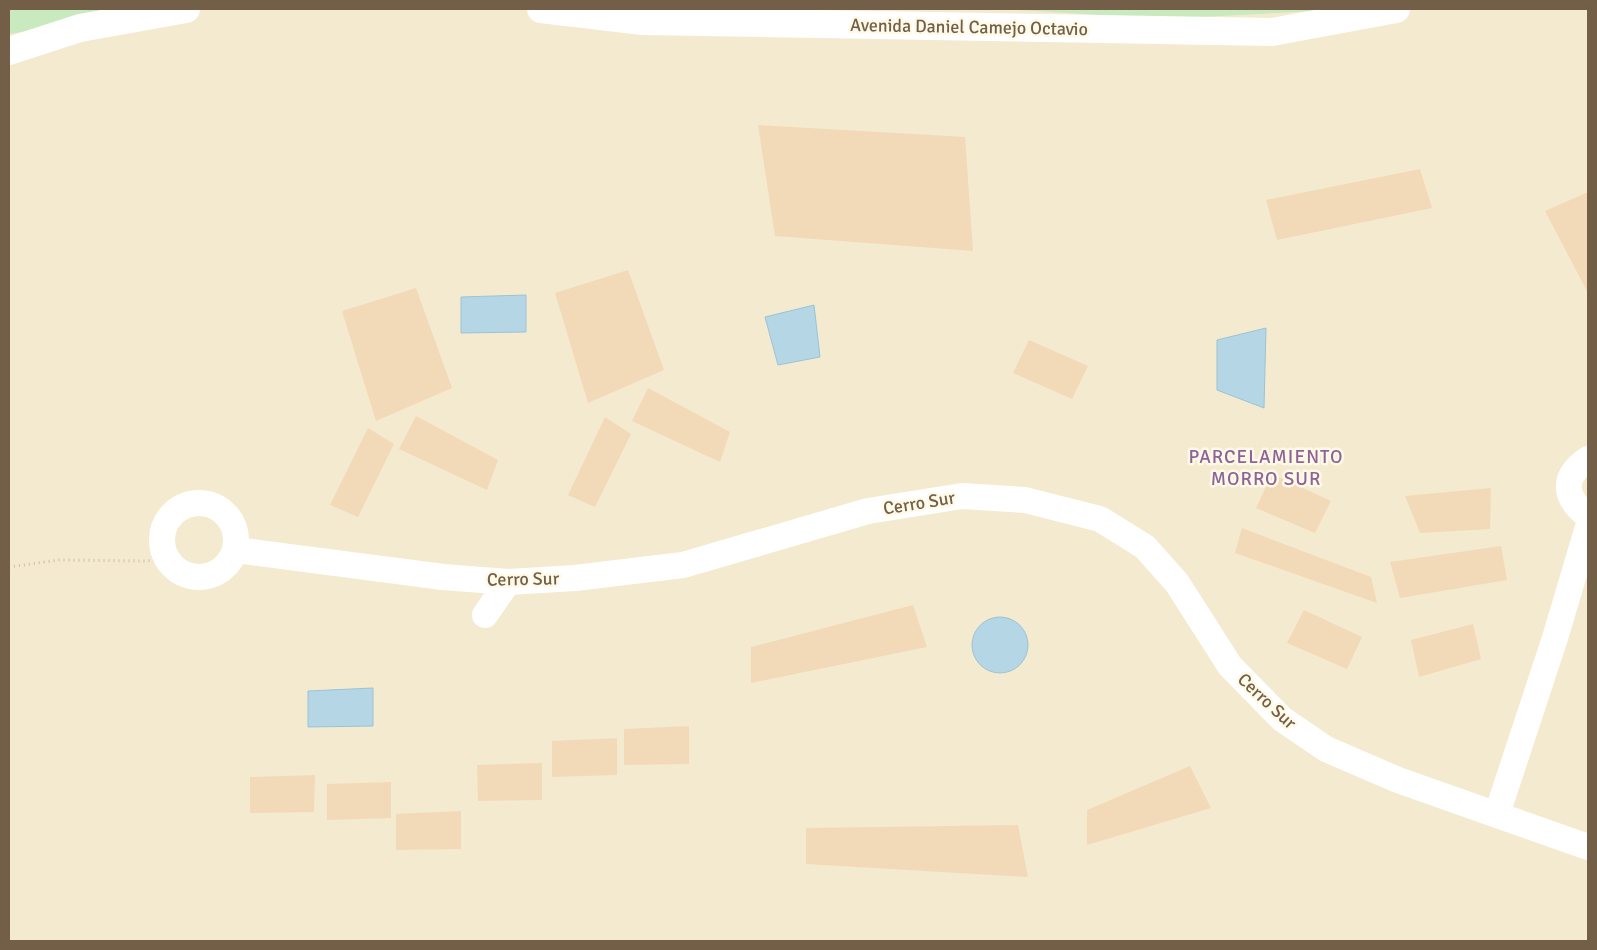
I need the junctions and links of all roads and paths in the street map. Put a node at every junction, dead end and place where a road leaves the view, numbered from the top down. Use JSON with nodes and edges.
{"nodes":[{"id":1,"x":186,"y":9,"type":"edge"},
{"id":2,"x":541,"y":9,"type":"edge"},
{"id":3,"x":1396,"y":9,"type":"edge"},
{"id":4,"x":9,"y":51,"type":"edge"},
{"id":5,"x":1588,"y":459,"type":"edge"},
{"id":6,"x":1588,"y":516,"type":"edge"},
{"id":7,"x":1588,"y":527,"type":"edge"},
{"id":8,"x":236,"y":550,"type":"junction"},
{"id":9,"x":166,"y":558,"type":"junction"},
{"id":10,"x":9,"y":567,"type":"edge"},
{"id":11,"x":508,"y":582,"type":"junction"},
{"id":12,"x":485,"y":615,"type":"dead end"},
{"id":13,"x":1497,"y":814,"type":"junction"},
{"id":14,"x":1588,"y":848,"type":"edge"}],
"edges":[{"from":1,"to":4,"type":"main road"},
{"from":2,"to":3,"type":"main road","name":"Avenida Daniel Camejo Octavio"},
{"from":5,"to":6,"type":"street"},
{"from":7,"to":13,"type":"street"},
{"from":8,"to":9,"type":"street"},
{"from":8,"to":9,"type":"street"},
{"from":8,"to":11,"type":"street","name":"Cerro Sur"},
{"from":9,"to":10,"type":"path"},
{"from":11,"to":12,"type":"street"},
{"from":11,"to":13,"type":"street","name":"Cerro Sur"},
{"from":13,"to":14,"type":"street","name":"Cerro Sur"}]}
